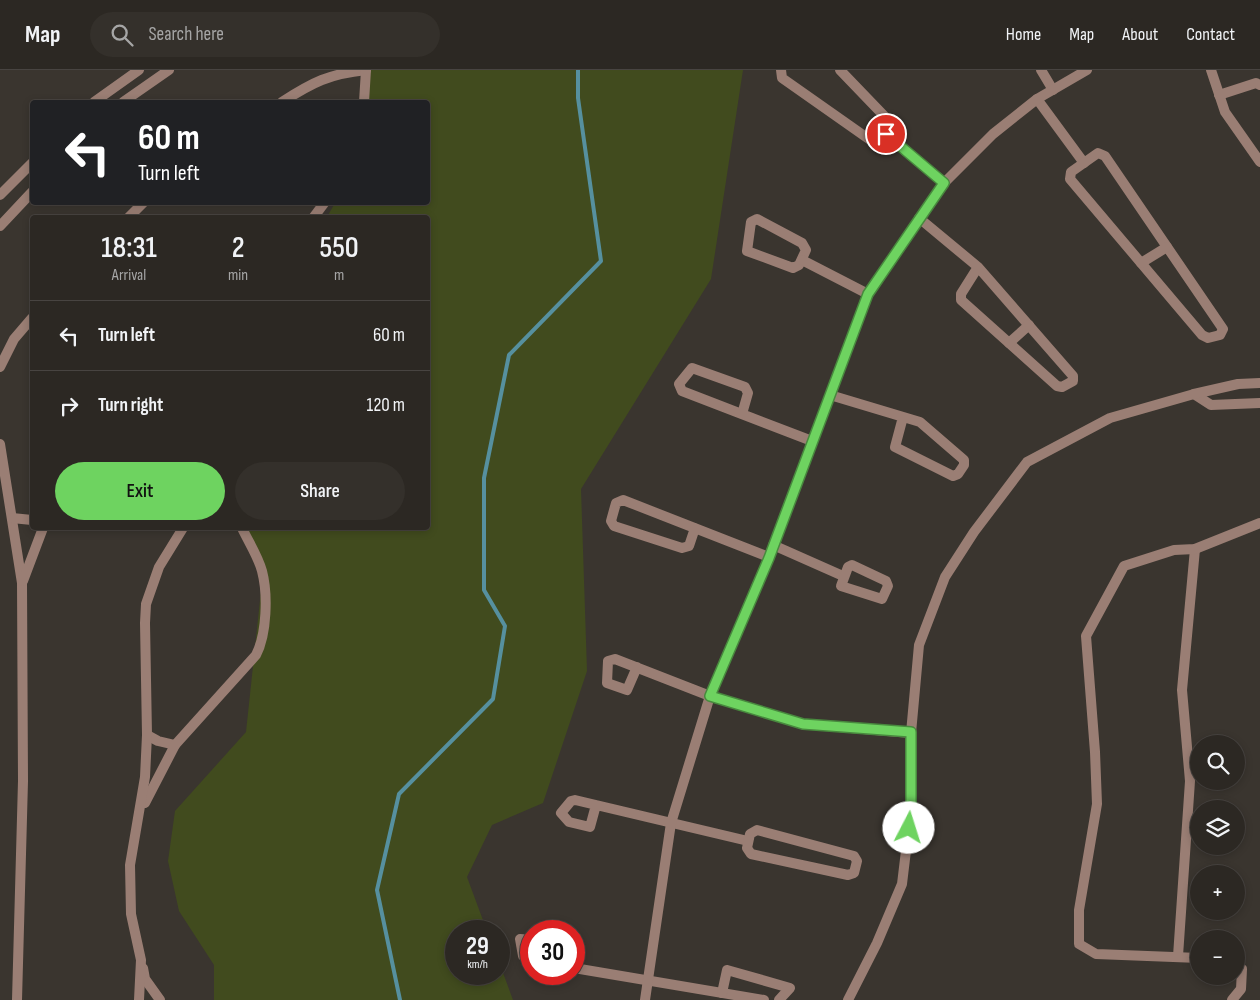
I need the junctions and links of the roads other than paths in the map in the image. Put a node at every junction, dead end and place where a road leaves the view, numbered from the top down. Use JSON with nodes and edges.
{"nodes":[{"id":1,"x":139,"y":70,"type":"edge"},
{"id":2,"x":169,"y":70,"type":"edge"},
{"id":3,"x":366,"y":70,"type":"edge"},
{"id":4,"x":781,"y":70,"type":"edge"},
{"id":5,"x":840,"y":70,"type":"edge"},
{"id":6,"x":1041,"y":70,"type":"edge"},
{"id":7,"x":1087,"y":70,"type":"edge"},
{"id":8,"x":1211,"y":70,"type":"edge"},
{"id":9,"x":1260,"y":85,"type":"edge"},
{"id":10,"x":1053,"y":90,"type":"junction"},
{"id":11,"x":1219,"y":95,"type":"junction"},
{"id":12,"x":1037,"y":99,"type":"junction"},
{"id":13,"x":97,"y":100,"type":"edge"},
{"id":14,"x":126,"y":100,"type":"edge"},
{"id":15,"x":285,"y":100,"type":"edge"},
{"id":16,"x":364,"y":100,"type":"edge"},
{"id":17,"x":886,"y":134,"type":"junction"},
{"id":18,"x":1260,"y":162,"type":"edge"},
{"id":19,"x":1084,"y":163,"type":"junction"},
{"id":20,"x":30,"y":164,"type":"edge"},
{"id":21,"x":944,"y":183,"type":"junction"},
{"id":22,"x":30,"y":194,"type":"edge"},
{"id":23,"x":0,"y":195,"type":"edge"},
{"id":24,"x":141,"y":205,"type":"edge"},
{"id":25,"x":131,"y":215,"type":"edge"},
{"id":26,"x":919,"y":218,"type":"junction"},
{"id":27,"x":0,"y":226,"type":"edge"},
{"id":28,"x":1167,"y":247,"type":"junction"},
{"id":29,"x":802,"y":260,"type":"junction"},
{"id":30,"x":1141,"y":263,"type":"junction"},
{"id":31,"x":978,"y":267,"type":"junction"},
{"id":32,"x":868,"y":294,"type":"junction"},
{"id":33,"x":30,"y":320,"type":"edge"},
{"id":34,"x":1029,"y":325,"type":"junction"},
{"id":35,"x":1009,"y":343,"type":"junction"},
{"id":36,"x":0,"y":367,"type":"edge"},
{"id":37,"x":1260,"y":383,"type":"edge"},
{"id":38,"x":1194,"y":394,"type":"junction"},
{"id":39,"x":830,"y":395,"type":"junction"},
{"id":40,"x":1260,"y":404,"type":"edge"},
{"id":41,"x":742,"y":414,"type":"junction"},
{"id":42,"x":902,"y":417,"type":"junction"},
{"id":43,"x":812,"y":441,"type":"junction"},
{"id":44,"x":0,"y":444,"type":"edge"},
{"id":45,"x":12,"y":518,"type":"junction"},
{"id":46,"x":30,"y":520,"type":"edge"},
{"id":47,"x":1260,"y":522,"type":"edge"},
{"id":48,"x":695,"y":528,"type":"junction"},
{"id":49,"x":42,"y":530,"type":"edge"},
{"id":50,"x":182,"y":530,"type":"edge"},
{"id":51,"x":243,"y":530,"type":"edge"},
{"id":52,"x":773,"y":546,"type":"junction"},
{"id":53,"x":1195,"y":549,"type":"junction"},
{"id":54,"x":769,"y":558,"type":"junction"},
{"id":55,"x":843,"y":576,"type":"junction"},
{"id":56,"x":22,"y":582,"type":"junction"},
{"id":57,"x":637,"y":667,"type":"dead end"},
{"id":58,"x":710,"y":696,"type":"junction"},
{"id":59,"x":911,"y":732,"type":"junction"},
{"id":60,"x":147,"y":735,"type":"junction"},
{"id":61,"x":175,"y":745,"type":"junction"},
{"id":62,"x":596,"y":805,"type":"dead end"},
{"id":63,"x":139,"y":818,"type":"junction"},
{"id":64,"x":671,"y":823,"type":"junction"},
{"id":65,"x":748,"y":841,"type":"junction"},
{"id":66,"x":1178,"y":956,"type":"junction"},
{"id":67,"x":1190,"y":957,"type":"edge"},
{"id":68,"x":141,"y":960,"type":"junction"},
{"id":69,"x":585,"y":970,"type":"edge"},
{"id":70,"x":648,"y":980,"type":"junction"},
{"id":71,"x":1241,"y":985,"type":"edge"},
{"id":72,"x":722,"y":993,"type":"junction"},
{"id":73,"x":17,"y":1000,"type":"edge"},
{"id":74,"x":139,"y":1000,"type":"edge"},
{"id":75,"x":160,"y":1000,"type":"edge"},
{"id":76,"x":645,"y":1000,"type":"edge"},
{"id":77,"x":764,"y":1000,"type":"edge"},
{"id":78,"x":780,"y":1000,"type":"edge"},
{"id":79,"x":848,"y":1000,"type":"edge"},
{"id":80,"x":1232,"y":1000,"type":"edge"}],
"edges":[{"from":1,"to":13,"type":"street"},
{"from":2,"to":14,"type":"street"},
{"from":3,"to":15,"type":"street"},
{"from":3,"to":16,"type":"street"},
{"from":4,"to":17,"type":"street"},
{"from":5,"to":17,"type":"street"},
{"from":6,"to":10,"type":"street"},
{"from":7,"to":10,"type":"street"},
{"from":8,"to":11,"type":"street"},
{"from":9,"to":11,"type":"street"},
{"from":10,"to":12,"type":"street"},
{"from":11,"to":18,"type":"street"},
{"from":12,"to":19,"type":"street"},
{"from":12,"to":21,"type":"street"},
{"from":17,"to":21,"type":"street"},
{"from":19,"to":28,"type":"street"},
{"from":19,"to":30,"type":"street"},
{"from":20,"to":23,"type":"street"},
{"from":21,"to":26,"type":"street"},
{"from":22,"to":27,"type":"street"},
{"from":24,"to":25,"type":"street"},
{"from":26,"to":31,"type":"street"},
{"from":26,"to":32,"type":"street"},
{"from":28,"to":30,"type":"street"},
{"from":28,"to":30,"type":"street"},
{"from":29,"to":29,"type":"street"},
{"from":29,"to":32,"type":"street"},
{"from":31,"to":34,"type":"street"},
{"from":31,"to":35,"type":"street"},
{"from":32,"to":39,"type":"street"},
{"from":33,"to":36,"type":"street"},
{"from":34,"to":35,"type":"street"},
{"from":34,"to":35,"type":"street"},
{"from":37,"to":38,"type":"street"},
{"from":38,"to":40,"type":"street"},
{"from":38,"to":59,"type":"street"},
{"from":39,"to":42,"type":"street"},
{"from":39,"to":43,"type":"street"},
{"from":41,"to":41,"type":"street"},
{"from":41,"to":43,"type":"street"},
{"from":42,"to":42,"type":"street"},
{"from":43,"to":52,"type":"street"},
{"from":44,"to":45,"type":"street"},
{"from":45,"to":46,"type":"street"},
{"from":45,"to":56,"type":"street"},
{"from":47,"to":53,"type":"street"},
{"from":48,"to":48,"type":"street"},
{"from":48,"to":54,"type":"street"},
{"from":49,"to":56,"type":"street"},
{"from":50,"to":60,"type":"street"},
{"from":51,"to":61,"type":"street"},
{"from":52,"to":54,"type":"street"},
{"from":52,"to":55,"type":"street"},
{"from":53,"to":66,"type":"street"},
{"from":53,"to":66,"type":"street"},
{"from":54,"to":58,"type":"street"},
{"from":55,"to":55,"type":"street"},
{"from":56,"to":73,"type":"street"},
{"from":57,"to":58,"type":"street"},
{"from":58,"to":59,"type":"street"},
{"from":58,"to":64,"type":"street"},
{"from":59,"to":79,"type":"street"},
{"from":60,"to":61,"type":"street"},
{"from":60,"to":63,"type":"street"},
{"from":61,"to":63,"type":"street"},
{"from":62,"to":64,"type":"street"},
{"from":63,"to":68,"type":"street"},
{"from":64,"to":65,"type":"street"},
{"from":64,"to":70,"type":"street"},
{"from":65,"to":65,"type":"street"},
{"from":66,"to":67,"type":"street"},
{"from":68,"to":74,"type":"street"},
{"from":68,"to":75,"type":"street"},
{"from":69,"to":70,"type":"street"},
{"from":70,"to":72,"type":"street"},
{"from":70,"to":76,"type":"street"},
{"from":71,"to":80,"type":"street"},
{"from":72,"to":77,"type":"street"},
{"from":72,"to":78,"type":"street"}]}
